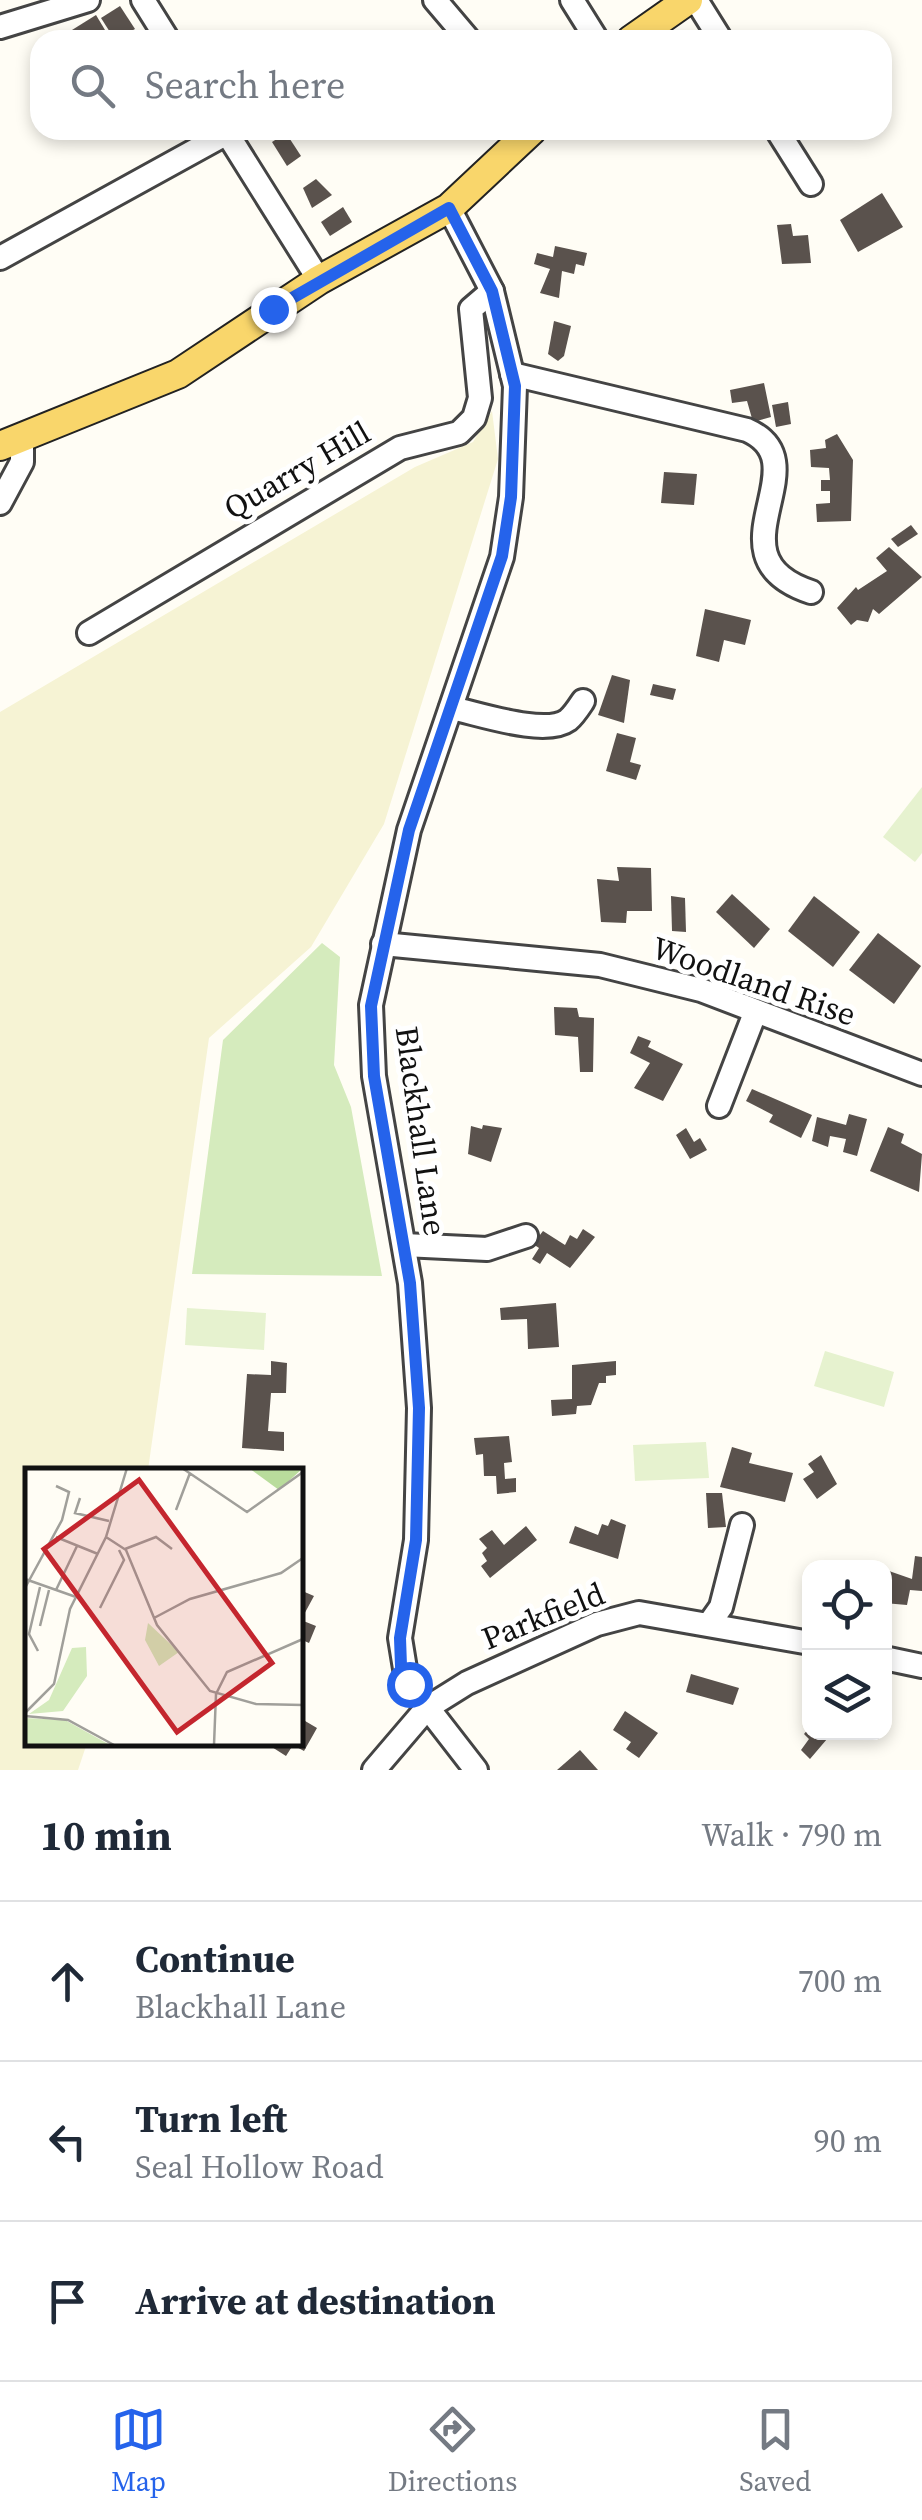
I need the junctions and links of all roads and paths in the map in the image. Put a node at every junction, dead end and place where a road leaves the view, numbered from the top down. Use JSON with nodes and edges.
{"nodes":[{"id":1,"x":88,"y":0,"type":"edge"},
{"id":2,"x":143,"y":0,"type":"edge"},
{"id":3,"x":435,"y":0,"type":"edge"},
{"id":4,"x":572,"y":0,"type":"edge"},
{"id":5,"x":688,"y":0,"type":"edge"},
{"id":6,"x":696,"y":0,"type":"edge"},
{"id":7,"x":0,"y":26,"type":"edge"},
{"id":8,"x":162,"y":30,"type":"edge"},
{"id":9,"x":460,"y":30,"type":"edge"},
{"id":10,"x":591,"y":30,"type":"edge"},
{"id":11,"x":644,"y":30,"type":"edge"},
{"id":12,"x":715,"y":30,"type":"edge"},
{"id":13,"x":212,"y":140,"type":"edge"},
{"id":14,"x":231,"y":140,"type":"edge"},
{"id":15,"x":521,"y":140,"type":"edge"},
{"id":16,"x":783,"y":140,"type":"edge"},
{"id":17,"x":810,"y":184,"type":"dead end"},
{"id":18,"x":449,"y":208,"type":"junction"},
{"id":19,"x":0,"y":258,"type":"edge"},
{"id":20,"x":319,"y":280,"type":"junction"},
{"id":21,"x":492,"y":291,"type":"junction"},
{"id":22,"x":512,"y":374,"type":"junction"},
{"id":23,"x":11,"y":442,"type":"edge"},
{"id":24,"x":0,"y":503,"type":"edge"},
{"id":25,"x":811,"y":592,"type":"dead end"},
{"id":26,"x":90,"y":632,"type":"dead end"},
{"id":27,"x":583,"y":701,"type":"dead end"},
{"id":28,"x":450,"y":708,"type":"junction"},
{"id":29,"x":383,"y":944,"type":"junction"},
{"id":30,"x":755,"y":1013,"type":"junction"},
{"id":31,"x":922,"y":1074,"type":"edge"},
{"id":32,"x":719,"y":1106,"type":"dead end"},
{"id":33,"x":526,"y":1236,"type":"dead end"},
{"id":34,"x":404,"y":1245,"type":"junction"},
{"id":35,"x":742,"y":1525,"type":"dead end"},
{"id":36,"x":709,"y":1624,"type":"junction"},
{"id":37,"x":802,"y":1641,"type":"edge"},
{"id":38,"x":892,"y":1660,"type":"edge"},
{"id":39,"x":922,"y":1666,"type":"edge"},
{"id":40,"x":427,"y":1708,"type":"junction"},
{"id":41,"x":374,"y":1770,"type":"edge"},
{"id":42,"x":476,"y":1770,"type":"edge"}],
"edges":[{"from":1,"to":7,"type":"street"},
{"from":2,"to":8,"type":"street"},
{"from":3,"to":9,"type":"street"},
{"from":4,"to":10,"type":"street"},
{"from":5,"to":11,"type":"main road"},
{"from":6,"to":12,"type":"street"},
{"from":13,"to":19,"type":"street"},
{"from":14,"to":20,"type":"street"},
{"from":15,"to":18,"type":"main road"},
{"from":16,"to":17,"type":"street"},
{"from":18,"to":20,"type":"main road"},
{"from":18,"to":21,"type":"street","name":"Blackhall Lane"},
{"from":20,"to":23,"type":"main road"},
{"from":21,"to":22,"type":"street","name":"Blackhall Lane"},
{"from":21,"to":26,"type":"street","name":"Quarry Hill"},
{"from":22,"to":25,"type":"street"},
{"from":22,"to":28,"type":"street","name":"Blackhall Lane"},
{"from":23,"to":24,"type":"street"},
{"from":27,"to":28,"type":"street"},
{"from":28,"to":29,"type":"street","name":"Blackhall Lane"},
{"from":29,"to":30,"type":"street","name":"Woodland Rise"},
{"from":29,"to":34,"type":"street","name":"Blackhall Lane"},
{"from":30,"to":31,"type":"street","name":"Woodland Rise"},
{"from":30,"to":32,"type":"street"},
{"from":33,"to":34,"type":"street"},
{"from":34,"to":40,"type":"street","name":"Blackhall Lane"},
{"from":35,"to":36,"type":"street"},
{"from":36,"to":37,"type":"street","name":"Parkfield"},
{"from":36,"to":40,"type":"street","name":"Parkfield"},
{"from":38,"to":39,"type":"street"},
{"from":40,"to":41,"type":"street","name":"Parkfield"},
{"from":40,"to":42,"type":"street","name":"Blackhall Lane"}]}
